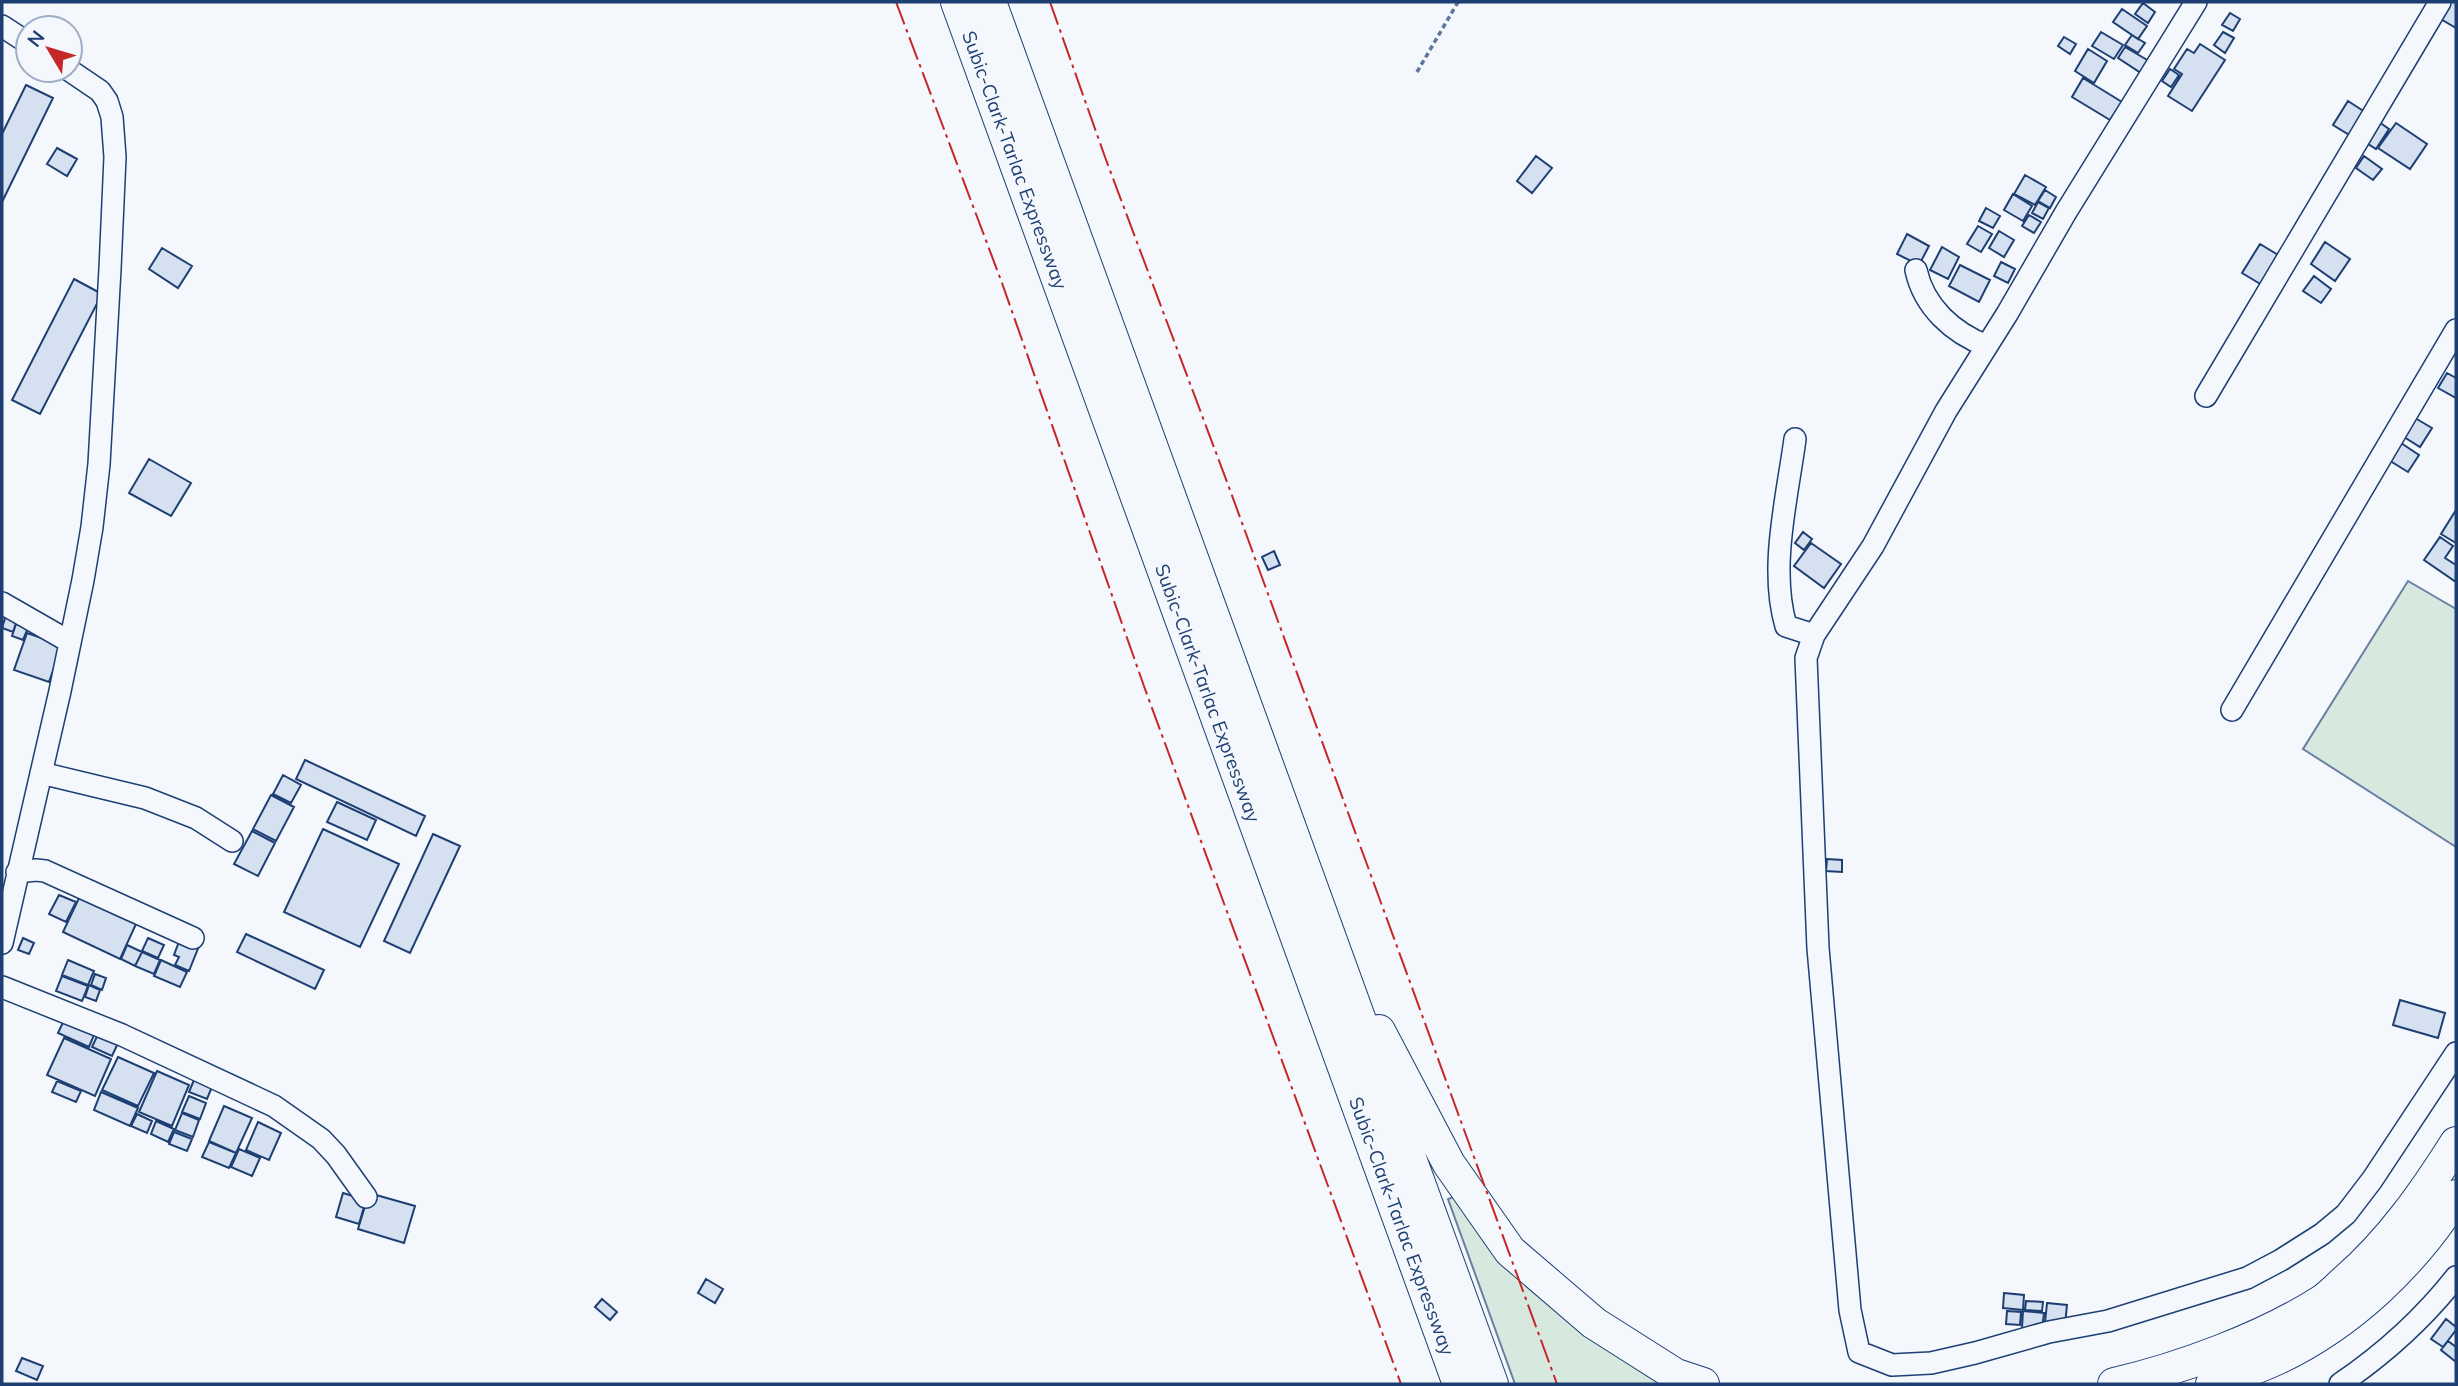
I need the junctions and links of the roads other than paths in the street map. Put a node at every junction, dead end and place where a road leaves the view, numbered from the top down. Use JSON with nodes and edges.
{"nodes":[{"id":1,"x":957,"y":2,"type":"edge"},
{"id":2,"x":990,"y":2,"type":"edge"},
{"id":3,"x":2196,"y":2,"type":"edge"},
{"id":4,"x":2440,"y":2,"type":"edge"},
{"id":5,"x":84,"y":80,"type":"edge"},
{"id":6,"x":1916,"y":270,"type":"dead end"},
{"id":7,"x":2456,"y":330,"type":"edge"},
{"id":8,"x":1987,"y":346,"type":"junction"},
{"id":9,"x":2206,"y":396,"type":"dead end"},
{"id":10,"x":1795,"y":439,"type":"dead end"},
{"id":11,"x":2,"y":603,"type":"edge"},
{"id":12,"x":1814,"y":635,"type":"junction"},
{"id":13,"x":70,"y":642,"type":"junction"},
{"id":14,"x":2232,"y":710,"type":"dead end"},
{"id":15,"x":41,"y":773,"type":"junction"},
{"id":16,"x":232,"y":841,"type":"dead end"},
{"id":17,"x":17,"y":872,"type":"junction"},
{"id":18,"x":193,"y":938,"type":"dead end"},
{"id":19,"x":2,"y":943,"type":"edge"},
{"id":20,"x":1332,"y":945,"type":"junction"},
{"id":21,"x":2,"y":987,"type":"edge"},
{"id":22,"x":2456,"y":1053,"type":"edge"},
{"id":23,"x":2456,"y":1143,"type":"edge"},
{"id":24,"x":2456,"y":1196,"type":"edge"},
{"id":25,"x":366,"y":1197,"type":"dead end"},
{"id":26,"x":2456,"y":1277,"type":"edge"},
{"id":27,"x":2123,"y":1383,"type":"edge"},
{"id":28,"x":1459,"y":1384,"type":"edge"},
{"id":29,"x":1492,"y":1384,"type":"edge"},
{"id":30,"x":1703,"y":1384,"type":"edge"},
{"id":31,"x":2212,"y":1384,"type":"edge"},
{"id":32,"x":2340,"y":1384,"type":"edge"}],
"edges":[{"from":1,"to":28,"type":"highway","name":"Subic-Clark-Tarlac Expressway"},
{"from":2,"to":20,"type":"highway","name":"Subic-Clark-Tarlac Expressway"},
{"from":3,"to":8,"type":"street"},
{"from":4,"to":9,"type":"street"},
{"from":5,"to":13,"type":"street"},
{"from":6,"to":8,"type":"street"},
{"from":7,"to":14,"type":"street"},
{"from":8,"to":12,"type":"street"},
{"from":10,"to":12,"type":"street"},
{"from":11,"to":13,"type":"street"},
{"from":12,"to":22,"type":"street"},
{"from":13,"to":15,"type":"street"},
{"from":15,"to":16,"type":"street"},
{"from":15,"to":17,"type":"street"},
{"from":17,"to":18,"type":"street"},
{"from":17,"to":19,"type":"street"},
{"from":20,"to":29,"type":"highway","name":"Subic-Clark-Tarlac Expressway"},
{"from":20,"to":30,"type":"highway"},
{"from":21,"to":25,"type":"street"},
{"from":23,"to":27,"type":"highway"},
{"from":24,"to":31,"type":"highway"},
{"from":26,"to":32,"type":"street"}]}
